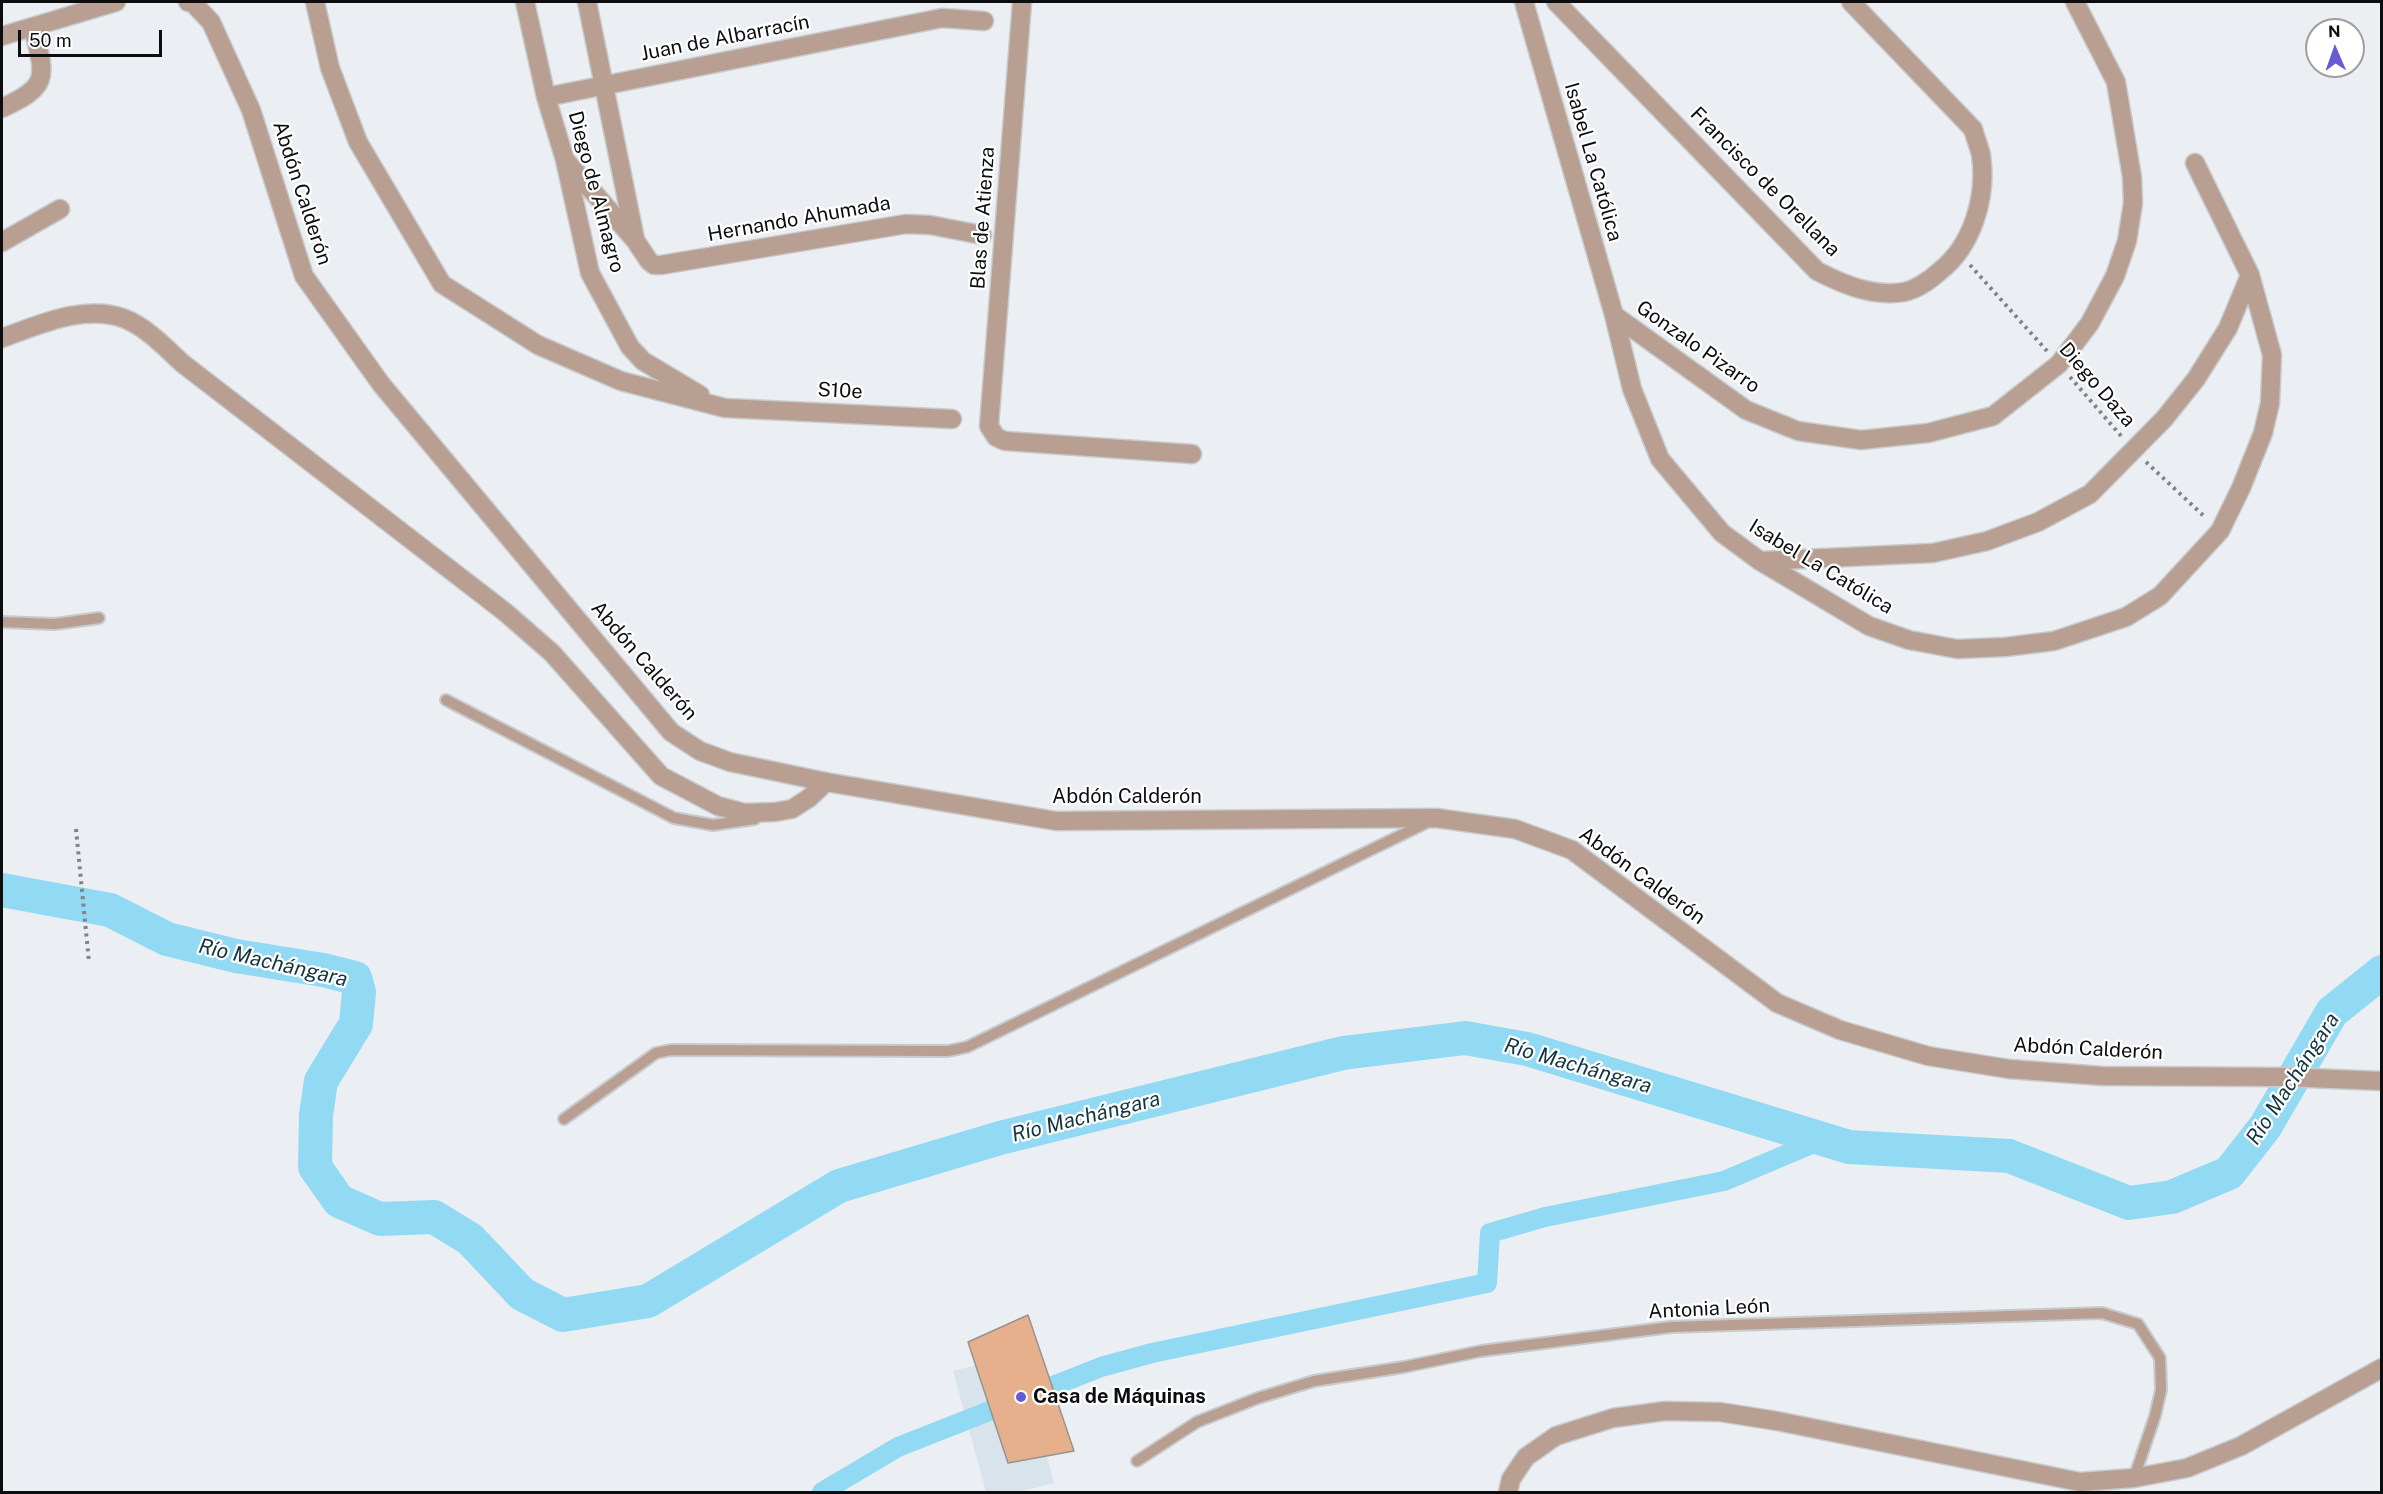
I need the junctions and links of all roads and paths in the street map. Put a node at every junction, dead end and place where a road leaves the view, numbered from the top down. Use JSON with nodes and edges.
{"nodes":[{"id":1,"x":116,"y":2,"type":"edge"},
{"id":2,"x":188,"y":2,"type":"edge"},
{"id":3,"x":315,"y":2,"type":"edge"},
{"id":4,"x":525,"y":2,"type":"edge"},
{"id":5,"x":586,"y":2,"type":"edge"},
{"id":6,"x":1022,"y":2,"type":"edge"},
{"id":7,"x":1524,"y":2,"type":"edge"},
{"id":8,"x":1556,"y":2,"type":"edge"},
{"id":9,"x":1851,"y":2,"type":"edge"},
{"id":10,"x":2075,"y":2,"type":"edge"},
{"id":11,"x":984,"y":21,"type":"dead end"},
{"id":12,"x":33,"y":28,"type":"junction"},
{"id":13,"x":2,"y":36,"type":"edge"},
{"id":14,"x":604,"y":85,"type":"junction"},
{"id":15,"x":546,"y":97,"type":"junction"},
{"id":16,"x":2,"y":108,"type":"edge"},
{"id":17,"x":565,"y":160,"type":"junction"},
{"id":18,"x":2195,"y":163,"type":"dead end"},
{"id":19,"x":60,"y":209,"type":"dead end"},
{"id":20,"x":982,"y":235,"type":"dead end"},
{"id":21,"x":635,"y":240,"type":"junction"},
{"id":22,"x":2,"y":242,"type":"edge"},
{"id":23,"x":1959,"y":252,"type":"junction"},
{"id":24,"x":2250,"y":275,"type":"junction"},
{"id":25,"x":1614,"y":315,"type":"junction"},
{"id":26,"x":2,"y":338,"type":"edge"},
{"id":27,"x":2059,"y":364,"type":"junction"},
{"id":28,"x":725,"y":408,"type":"junction"},
{"id":29,"x":952,"y":419,"type":"dead end"},
{"id":30,"x":2132,"y":449,"type":"junction"},
{"id":31,"x":1192,"y":454,"type":"dead end"},
{"id":32,"x":2220,"y":531,"type":"junction"},
{"id":33,"x":1760,"y":561,"type":"junction"},
{"id":34,"x":99,"y":618,"type":"dead end"},
{"id":35,"x":2,"y":622,"type":"edge"},
{"id":36,"x":446,"y":700,"type":"dead end"},
{"id":37,"x":826,"y":782,"type":"junction"},
{"id":38,"x":775,"y":812,"type":"junction"},
{"id":39,"x":1436,"y":818,"type":"junction"},
{"id":40,"x":76,"y":829,"type":"dead end"},
{"id":41,"x":89,"y":962,"type":"dead end"},
{"id":42,"x":2382,"y":1081,"type":"edge"},
{"id":43,"x":564,"y":1119,"type":"dead end"},
{"id":44,"x":2382,"y":1368,"type":"edge"},
{"id":45,"x":1137,"y":1461,"type":"dead end"},
{"id":46,"x":2134,"y":1478,"type":"junction"},
{"id":47,"x":1508,"y":1492,"type":"edge"}],
"edges":[{"from":1,"to":12,"type":"street"},
{"from":2,"to":37,"type":"street","name":"Abdón Calderón"},
{"from":3,"to":28,"type":"street","name":"S10e"},
{"from":4,"to":15,"type":"street","name":"Diego de Almagro"},
{"from":5,"to":14,"type":"street","name":"Diego de Almagro"},
{"from":6,"to":31,"type":"street","name":"Blas de Atienza"},
{"from":7,"to":25,"type":"street","name":"Isabel La Católica"},
{"from":8,"to":23,"type":"street","name":"Francisco de Orellana"},
{"from":9,"to":23,"type":"street","name":"Francisco de Orellana"},
{"from":10,"to":27,"type":"street","name":"Gonzalo Pizarro"},
{"from":11,"to":14,"type":"street","name":"Juan de Albarracín"},
{"from":12,"to":13,"type":"street"},
{"from":12,"to":16,"type":"street"},
{"from":14,"to":15,"type":"street","name":"Juan de Albarracín"},
{"from":14,"to":21,"type":"street","name":"Diego de Almagro"},
{"from":15,"to":17,"type":"street","name":"Diego de Almagro"},
{"from":17,"to":21,"type":"street","name":"Hernando Ahumada"},
{"from":17,"to":28,"type":"street","name":"Diego de Almagro"},
{"from":18,"to":24,"type":"street","name":"Isabel La Católica"},
{"from":19,"to":22,"type":"street"},
{"from":20,"to":21,"type":"street","name":"Hernando Ahumada"},
{"from":23,"to":27,"type":"path","name":"Diego Daza"},
{"from":24,"to":30,"type":"street"},
{"from":24,"to":32,"type":"street","name":"Isabel La Católica"},
{"from":25,"to":27,"type":"street","name":"Gonzalo Pizarro"},
{"from":25,"to":33,"type":"street","name":"Isabel La Católica"},
{"from":26,"to":38,"type":"street"},
{"from":27,"to":30,"type":"path","name":"Diego Daza"},
{"from":28,"to":29,"type":"street","name":"S10e"},
{"from":30,"to":32,"type":"path","name":"Diego Daza"},
{"from":30,"to":33,"type":"street"},
{"from":32,"to":33,"type":"street","name":"Isabel La Católica"},
{"from":34,"to":35,"type":"lane"},
{"from":36,"to":38,"type":"lane"},
{"from":37,"to":38,"type":"street"},
{"from":37,"to":39,"type":"street","name":"Abdón Calderón"},
{"from":39,"to":42,"type":"street","name":"Abdón Calderón"},
{"from":39,"to":43,"type":"lane"},
{"from":40,"to":41,"type":"path"},
{"from":44,"to":46,"type":"street"},
{"from":45,"to":46,"type":"lane","name":"Antonia León"},
{"from":46,"to":47,"type":"street"}]}
